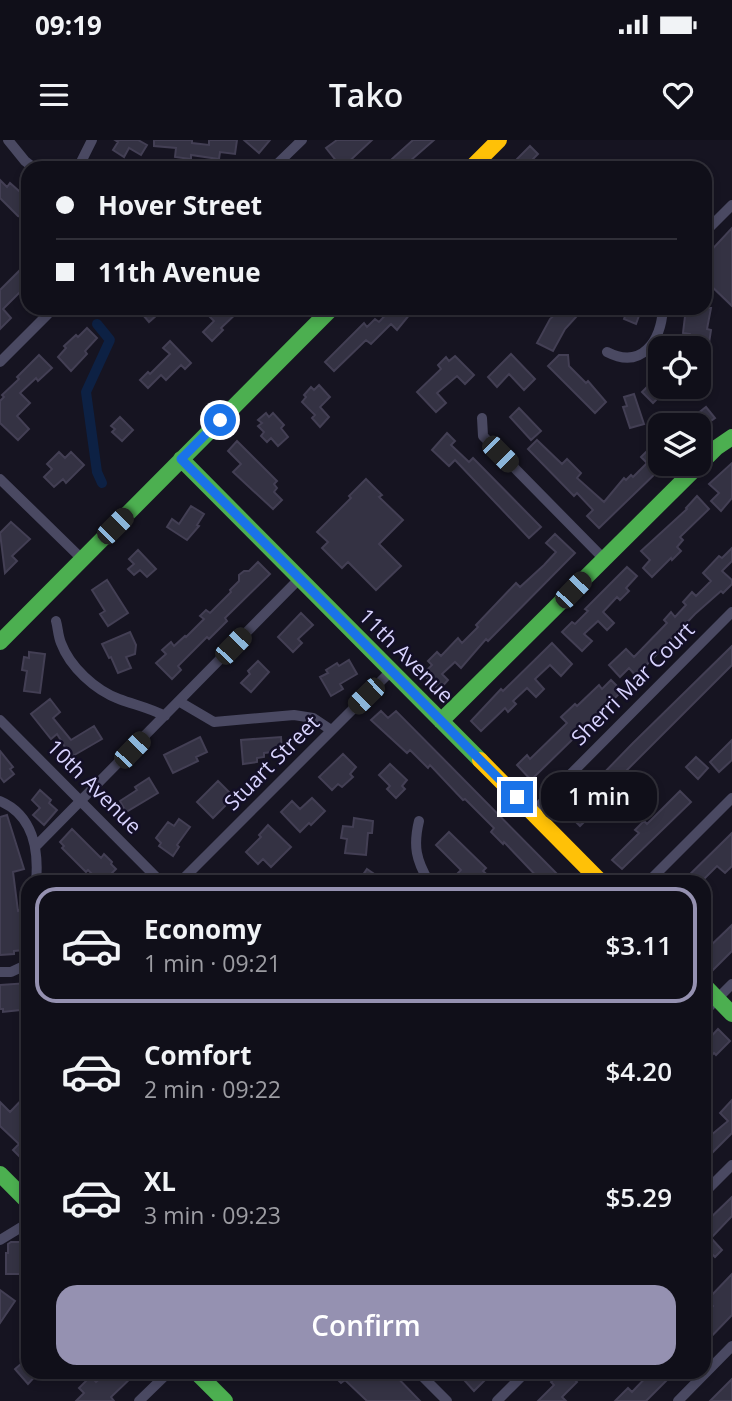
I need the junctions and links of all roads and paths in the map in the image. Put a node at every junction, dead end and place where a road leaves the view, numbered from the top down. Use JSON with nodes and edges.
{"nodes":[{"id":1,"x":8,"y":140,"type":"edge"},
{"id":2,"x":92,"y":140,"type":"edge"},
{"id":3,"x":302,"y":140,"type":"edge"},
{"id":4,"x":499,"y":140,"type":"edge"},
{"id":5,"x":24,"y":161,"type":"edge"},
{"id":6,"x":82,"y":161,"type":"edge"},
{"id":7,"x":280,"y":161,"type":"edge"},
{"id":8,"x":478,"y":161,"type":"edge"},
{"id":9,"x":732,"y":205,"type":"edge"},
{"id":10,"x":712,"y":225,"type":"edge"},
{"id":11,"x":47,"y":315,"type":"edge"},
{"id":12,"x":325,"y":315,"type":"edge"},
{"id":13,"x":663,"y":315,"type":"edge"},
{"id":14,"x":607,"y":352,"type":"dead end"},
{"id":15,"x":0,"y":362,"type":"edge"},
{"id":16,"x":482,"y":418,"type":"dead end"},
{"id":17,"x":732,"y":437,"type":"edge"},
{"id":18,"x":181,"y":459,"type":"junction"},
{"id":19,"x":0,"y":479,"type":"edge"},
{"id":20,"x":82,"y":559,"type":"junction"},
{"id":21,"x":604,"y":559,"type":"junction"},
{"id":22,"x":300,"y":578,"type":"junction"},
{"id":23,"x":732,"y":612,"type":"edge"},
{"id":24,"x":56,"y":621,"type":"dead end"},
{"id":25,"x":0,"y":642,"type":"edge"},
{"id":26,"x":391,"y":671,"type":"junction"},
{"id":27,"x":180,"y":702,"type":"junction"},
{"id":28,"x":165,"y":716,"type":"junction"},
{"id":29,"x":0,"y":720,"type":"edge"},
{"id":30,"x":441,"y":721,"type":"junction"},
{"id":31,"x":331,"y":730,"type":"junction"},
{"id":32,"x":732,"y":798,"type":"edge"},
{"id":33,"x":0,"y":801,"type":"edge"},
{"id":34,"x":82,"y":801,"type":"junction"},
{"id":35,"x":532,"y":813,"type":"junction"},
{"id":36,"x":419,"y":821,"type":"dead end"},
{"id":37,"x":36,"y":846,"type":"junction"},
{"id":38,"x":37,"y":875,"type":"edge"},
{"id":39,"x":154,"y":875,"type":"edge"},
{"id":40,"x":187,"y":875,"type":"edge"},
{"id":41,"x":425,"y":875,"type":"edge"},
{"id":42,"x":594,"y":875,"type":"edge"},
{"id":43,"x":655,"y":875,"type":"edge"},
{"id":44,"x":21,"y":967,"type":"edge"},
{"id":45,"x":0,"y":972,"type":"edge"},
{"id":46,"x":732,"y":984,"type":"edge"},
{"id":47,"x":711,"y":993,"type":"edge"},
{"id":48,"x":717,"y":999,"type":"junction"},
{"id":49,"x":711,"y":1005,"type":"edge"},
{"id":50,"x":732,"y":1014,"type":"edge"},
{"id":51,"x":732,"y":1165,"type":"edge"},
{"id":52,"x":0,"y":1174,"type":"edge"},
{"id":53,"x":711,"y":1186,"type":"edge"},
{"id":54,"x":21,"y":1195,"type":"edge"},
{"id":55,"x":21,"y":1227,"type":"edge"},
{"id":56,"x":0,"y":1240,"type":"edge"},
{"id":57,"x":732,"y":1346,"type":"edge"},
{"id":58,"x":711,"y":1367,"type":"edge"},
{"id":59,"x":162,"y":1379,"type":"edge"},
{"id":60,"x":203,"y":1379,"type":"edge"},
{"id":61,"x":425,"y":1379,"type":"edge"},
{"id":62,"x":519,"y":1379,"type":"edge"},
{"id":63,"x":700,"y":1379,"type":"edge"},
{"id":64,"x":139,"y":1401,"type":"edge"},
{"id":65,"x":225,"y":1401,"type":"edge"},
{"id":66,"x":447,"y":1401,"type":"edge"},
{"id":67,"x":498,"y":1401,"type":"edge"},
{"id":68,"x":678,"y":1401,"type":"edge"}],
"edges":[{"from":1,"to":5,"type":"street"},
{"from":2,"to":6,"type":"street"},
{"from":3,"to":7,"type":"street"},
{"from":4,"to":8,"type":"street"},
{"from":9,"to":10,"type":"street"},
{"from":11,"to":15,"type":"street"},
{"from":12,"to":18,"type":"street"},
{"from":13,"to":14,"type":"street"},
{"from":16,"to":21,"type":"street"},
{"from":17,"to":21,"type":"street"},
{"from":18,"to":20,"type":"street"},
{"from":18,"to":22,"type":"street","name":"11th Avenue"},
{"from":19,"to":20,"type":"street"},
{"from":20,"to":25,"type":"street"},
{"from":21,"to":30,"type":"street"},
{"from":22,"to":26,"type":"street","name":"11th Avenue"},
{"from":22,"to":27,"type":"street"},
{"from":23,"to":35,"type":"street","name":"Sherri Mar Court"},
{"from":24,"to":28,"type":"street"},
{"from":26,"to":30,"type":"street","name":"11th Avenue"},
{"from":26,"to":31,"type":"street","name":"Stuart Street"},
{"from":27,"to":28,"type":"street"},
{"from":27,"to":31,"type":"street"},
{"from":28,"to":34,"type":"street"},
{"from":29,"to":34,"type":"street","name":"10th Avenue"},
{"from":30,"to":35,"type":"street","name":"11th Avenue"},
{"from":31,"to":40,"type":"street","name":"Stuart Street"},
{"from":32,"to":43,"type":"street"},
{"from":33,"to":37,"type":"street"},
{"from":34,"to":37,"type":"street"},
{"from":34,"to":39,"type":"street","name":"10th Avenue"},
{"from":35,"to":42,"type":"street","name":"11th Avenue"},
{"from":36,"to":41,"type":"street"},
{"from":37,"to":38,"type":"street"},
{"from":44,"to":45,"type":"street"},
{"from":46,"to":48,"type":"street"},
{"from":47,"to":48,"type":"street"},
{"from":48,"to":49,"type":"street"},
{"from":48,"to":50,"type":"street"},
{"from":51,"to":53,"type":"street"},
{"from":52,"to":54,"type":"street"},
{"from":55,"to":56,"type":"street"},
{"from":57,"to":58,"type":"street"},
{"from":59,"to":64,"type":"street"},
{"from":60,"to":65,"type":"street"},
{"from":61,"to":66,"type":"street"},
{"from":62,"to":67,"type":"street"},
{"from":63,"to":68,"type":"street"}]}
